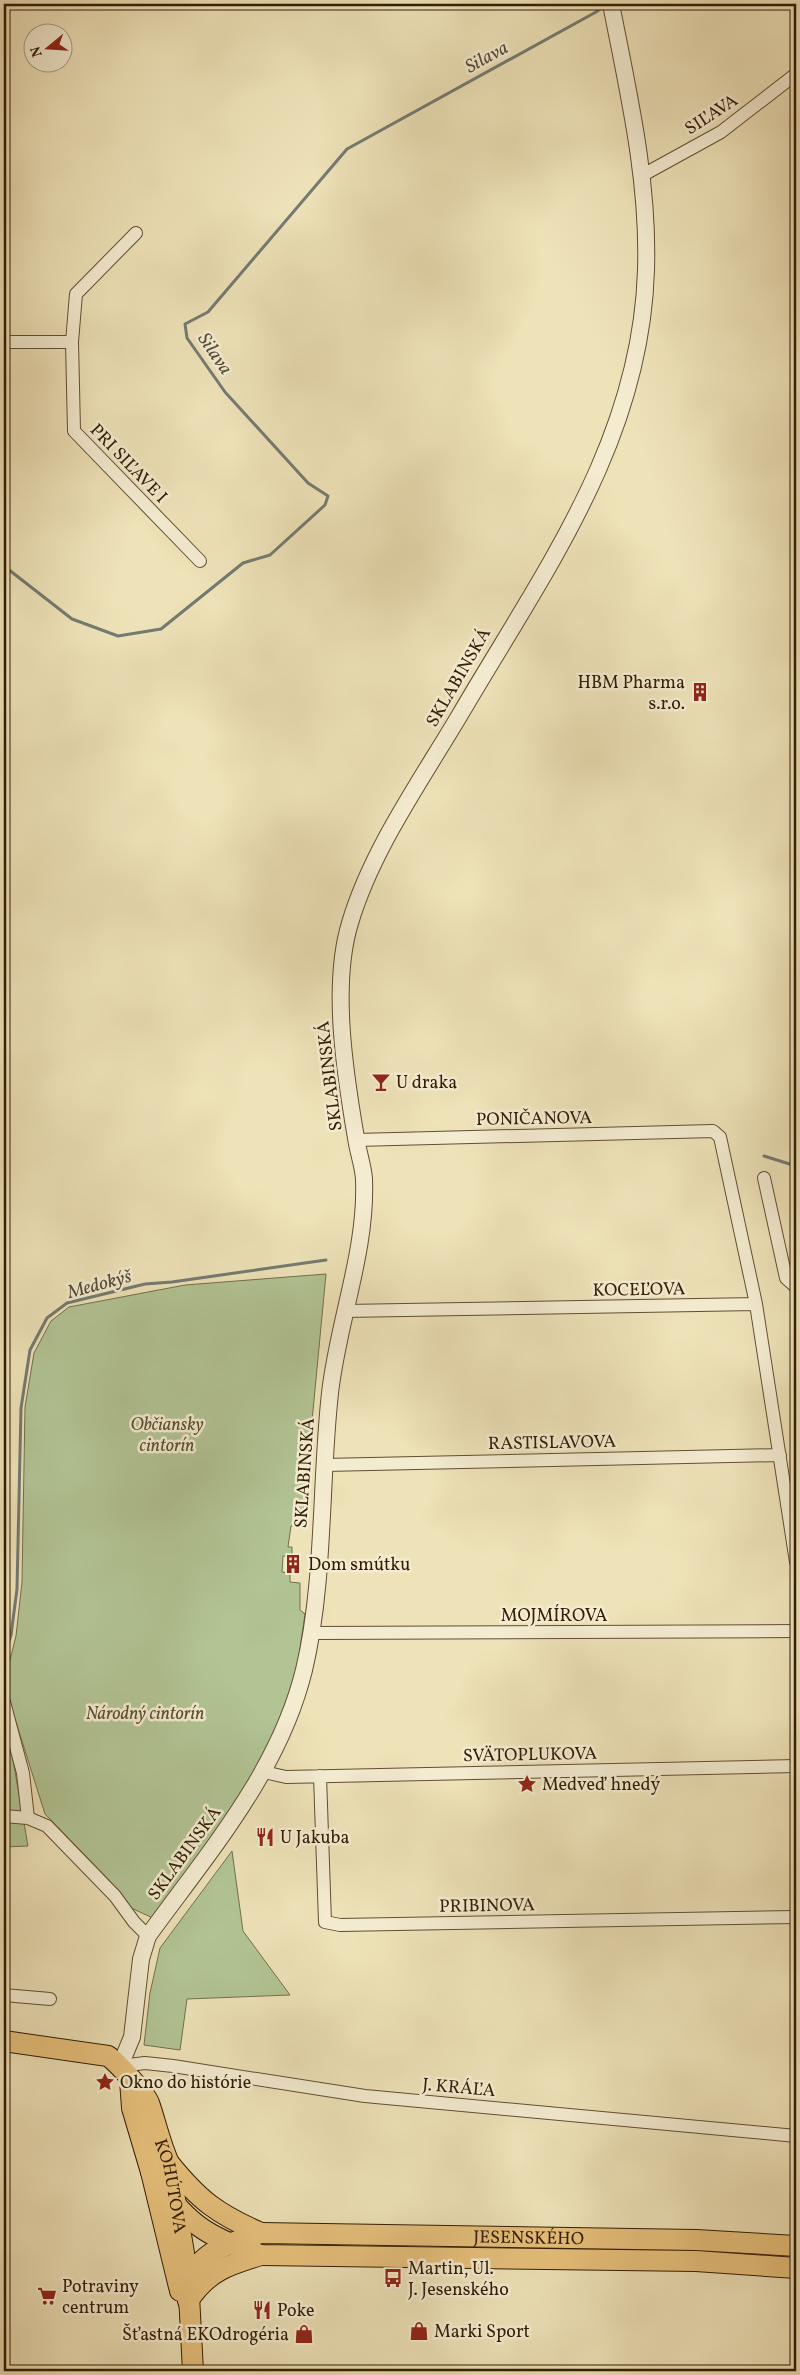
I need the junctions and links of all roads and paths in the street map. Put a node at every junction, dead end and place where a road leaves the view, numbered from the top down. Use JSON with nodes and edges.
{"nodes":[{"id":1,"x":611,"y":4,"type":"edge"},
{"id":2,"x":796,"y":74,"type":"edge"},
{"id":3,"x":641,"y":176,"type":"junction"},
{"id":4,"x":136,"y":233,"type":"dead end"},
{"id":5,"x":4,"y":342,"type":"edge"},
{"id":6,"x":72,"y":342,"type":"junction"},
{"id":7,"x":200,"y":561,"type":"dead end"},
{"id":8,"x":356,"y":1140,"type":"junction"},
{"id":9,"x":764,"y":1178,"type":"dead end"},
{"id":10,"x":796,"y":1287,"type":"edge"},
{"id":11,"x":756,"y":1304,"type":"junction"},
{"id":12,"x":344,"y":1311,"type":"junction"},
{"id":13,"x":780,"y":1455,"type":"junction"},
{"id":14,"x":324,"y":1465,"type":"junction"},
{"id":15,"x":796,"y":1562,"type":"edge"},
{"id":16,"x":796,"y":1631,"type":"edge"},
{"id":17,"x":312,"y":1633,"type":"junction"},
{"id":18,"x":4,"y":1702,"type":"edge"},
{"id":19,"x":796,"y":1766,"type":"edge"},
{"id":20,"x":264,"y":1772,"type":"junction"},
{"id":21,"x":320,"y":1776,"type":"junction"},
{"id":22,"x":4,"y":1816,"type":"edge"},
{"id":23,"x":28,"y":1818,"type":"junction"},
{"id":24,"x":796,"y":1918,"type":"edge"},
{"id":25,"x":148,"y":1936,"type":"junction"},
{"id":26,"x":4,"y":1995,"type":"edge"},
{"id":27,"x":50,"y":2000,"type":"dead end"},
{"id":28,"x":4,"y":2042,"type":"edge"},
{"id":29,"x":125,"y":2073,"type":"junction"},
{"id":30,"x":796,"y":2136,"type":"edge"},
{"id":31,"x":169,"y":2162,"type":"junction"},
{"id":32,"x":151,"y":2172,"type":"junction"},
{"id":33,"x":176,"y":2207,"type":"junction"},
{"id":34,"x":261,"y":2233,"type":"junction"},
{"id":35,"x":228,"y":2244,"type":"junction"},
{"id":36,"x":796,"y":2246,"type":"edge"},
{"id":37,"x":261,"y":2255,"type":"junction"},
{"id":38,"x":796,"y":2268,"type":"edge"},
{"id":39,"x":185,"y":2289,"type":"junction"},
{"id":40,"x":193,"y":2371,"type":"edge"}],
"edges":[{"from":1,"to":3,"type":"street","name":"SKLABINSKÁ"},
{"from":2,"to":3,"type":"street","name":"SIĽAVA"},
{"from":3,"to":8,"type":"street","name":"SKLABINSKÁ"},
{"from":4,"to":6,"type":"street","name":"PRI SIĽAVE I"},
{"from":5,"to":6,"type":"street"},
{"from":6,"to":7,"type":"street","name":"PRI SIĽAVE I"},
{"from":8,"to":11,"type":"street","name":"PONIČANOVA"},
{"from":8,"to":12,"type":"street","name":"SKLABINSKÁ"},
{"from":9,"to":10,"type":"street"},
{"from":11,"to":12,"type":"street","name":"KOCEĽOVA"},
{"from":11,"to":13,"type":"street"},
{"from":12,"to":14,"type":"street","name":"SKLABINSKÁ"},
{"from":13,"to":14,"type":"street","name":"RASTISLAVOVA"},
{"from":13,"to":15,"type":"street"},
{"from":14,"to":17,"type":"street","name":"SKLABINSKÁ"},
{"from":16,"to":17,"type":"street","name":"MOJMÍROVA"},
{"from":17,"to":20,"type":"street","name":"SKLABINSKÁ"},
{"from":18,"to":23,"type":"street"},
{"from":19,"to":21,"type":"street","name":"SVÄTOPLUKOVA"},
{"from":20,"to":21,"type":"street","name":"SVÄTOPLUKOVA"},
{"from":20,"to":25,"type":"street","name":"SKLABINSKÁ"},
{"from":21,"to":24,"type":"street","name":"PRIBINOVA"},
{"from":22,"to":23,"type":"street"},
{"from":23,"to":25,"type":"street"},
{"from":25,"to":29,"type":"street","name":"SKLABINSKÁ"},
{"from":26,"to":27,"type":"street"},
{"from":28,"to":29,"type":"main road"},
{"from":29,"to":30,"type":"street","name":"J. KRÁĽA"},
{"from":29,"to":31,"type":"main road","name":"KOHÚTOVA"},
{"from":29,"to":32,"type":"main road","name":"KOHÚTOVA"},
{"from":31,"to":33,"type":"main road","name":"KOHÚTOVA"},
{"from":31,"to":34,"type":"main road","name":"JESENSKÉHO"},
{"from":32,"to":33,"type":"main road","name":"JESENSKÉHO"},
{"from":32,"to":39,"type":"main road","name":"KOHÚTOVA"},
{"from":33,"to":35,"type":"main road","name":"JESENSKÉHO"},
{"from":33,"to":39,"type":"main road","name":"KOHÚTOVA"},
{"from":34,"to":35,"type":"main road","name":"JESENSKÉHO"},
{"from":34,"to":36,"type":"main road","name":"JESENSKÉHO"},
{"from":35,"to":37,"type":"main road","name":"JESENSKÉHO"},
{"from":35,"to":39,"type":"main road","name":"JESENSKÉHO"},
{"from":37,"to":38,"type":"main road","name":"JESENSKÉHO"},
{"from":37,"to":39,"type":"main road","name":"JESENSKÉHO"},
{"from":39,"to":40,"type":"main road","name":"KOHÚTOVA"}]}
